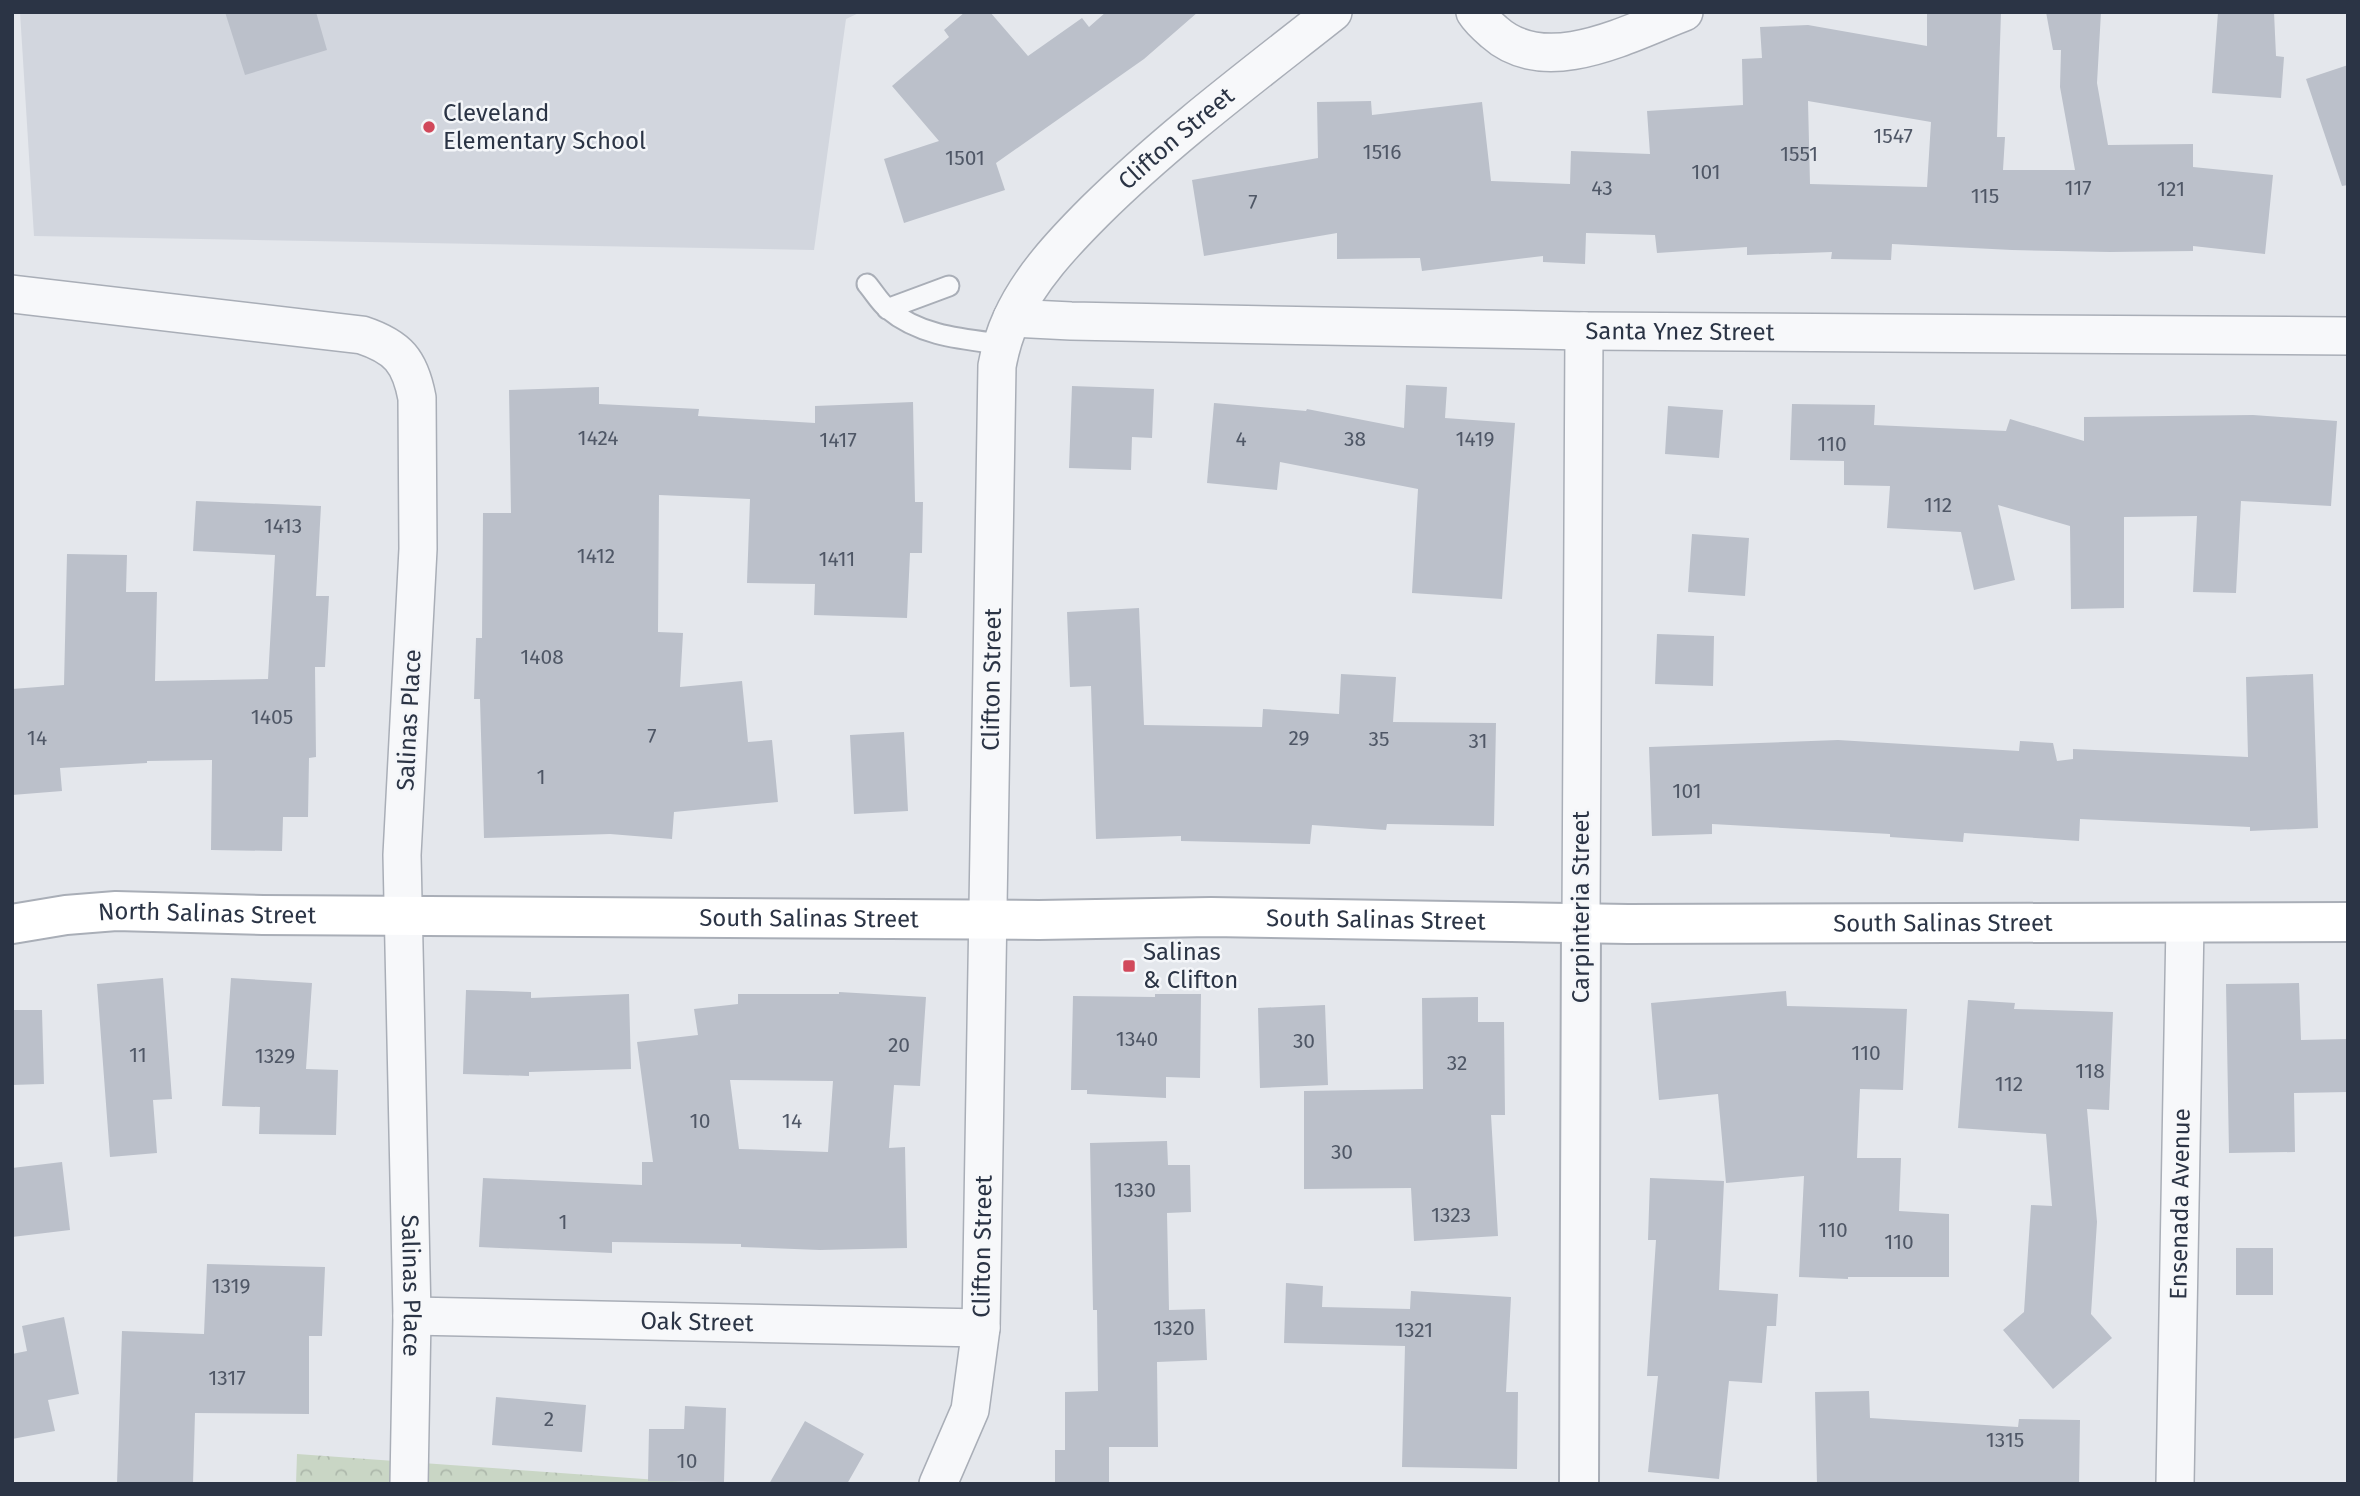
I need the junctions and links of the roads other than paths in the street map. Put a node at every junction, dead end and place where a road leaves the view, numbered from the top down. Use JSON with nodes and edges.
{"nodes":[{"id":1,"x":1334,"y":12,"type":"edge"},
{"id":2,"x":1475,"y":12,"type":"edge"},
{"id":3,"x":1684,"y":12,"type":"edge"},
{"id":4,"x":867,"y":284,"type":"dead end"},
{"id":5,"x":949,"y":286,"type":"dead end"},
{"id":6,"x":12,"y":294,"type":"edge"},
{"id":7,"x":887,"y":309,"type":"junction"},
{"id":8,"x":1007,"y":331,"type":"junction"},
{"id":9,"x":1584,"y":331,"type":"junction"},
{"id":10,"x":2348,"y":336,"type":"edge"},
{"id":11,"x":404,"y":916,"type":"junction"},
{"id":12,"x":989,"y":919,"type":"junction"},
{"id":13,"x":2348,"y":922,"type":"edge"},
{"id":14,"x":1581,"y":923,"type":"junction"},
{"id":15,"x":2185,"y":923,"type":"junction"},
{"id":16,"x":12,"y":924,"type":"edge"},
{"id":17,"x":412,"y":1315,"type":"junction"},
{"id":18,"x":981,"y":1328,"type":"junction"},
{"id":19,"x":409,"y":1484,"type":"edge"},
{"id":20,"x":938,"y":1484,"type":"edge"},
{"id":21,"x":1579,"y":1484,"type":"edge"},
{"id":22,"x":2175,"y":1484,"type":"edge"}],
"edges":[{"from":1,"to":8,"type":"street","name":"Clifton Street"},
{"from":2,"to":3,"type":"street"},
{"from":4,"to":7,"type":"lane"},
{"from":5,"to":7,"type":"lane"},
{"from":6,"to":11,"type":"street","name":"Salinas Place"},
{"from":7,"to":8,"type":"lane"},
{"from":8,"to":9,"type":"street","name":"Santa Ynez Street"},
{"from":8,"to":12,"type":"street","name":"Clifton Street"},
{"from":9,"to":10,"type":"street","name":"Santa Ynez Street"},
{"from":9,"to":14,"type":"street","name":"Carpinteria Street"},
{"from":11,"to":12,"type":"main road","name":"South Salinas Street"},
{"from":11,"to":16,"type":"main road","name":"North Salinas Street"},
{"from":11,"to":17,"type":"street","name":"Salinas Place"},
{"from":12,"to":14,"type":"main road","name":"South Salinas Street"},
{"from":12,"to":18,"type":"street","name":"Clifton Street"},
{"from":13,"to":15,"type":"main road","name":"South Salinas Street"},
{"from":14,"to":15,"type":"main road","name":"South Salinas Street"},
{"from":14,"to":21,"type":"street","name":"Carpinteria Street"},
{"from":15,"to":22,"type":"street","name":"Ensenada Avenue"},
{"from":17,"to":18,"type":"street","name":"Oak Street"},
{"from":17,"to":19,"type":"street","name":"Salinas Place"},
{"from":18,"to":20,"type":"street","name":"Clifton Street"}]}
